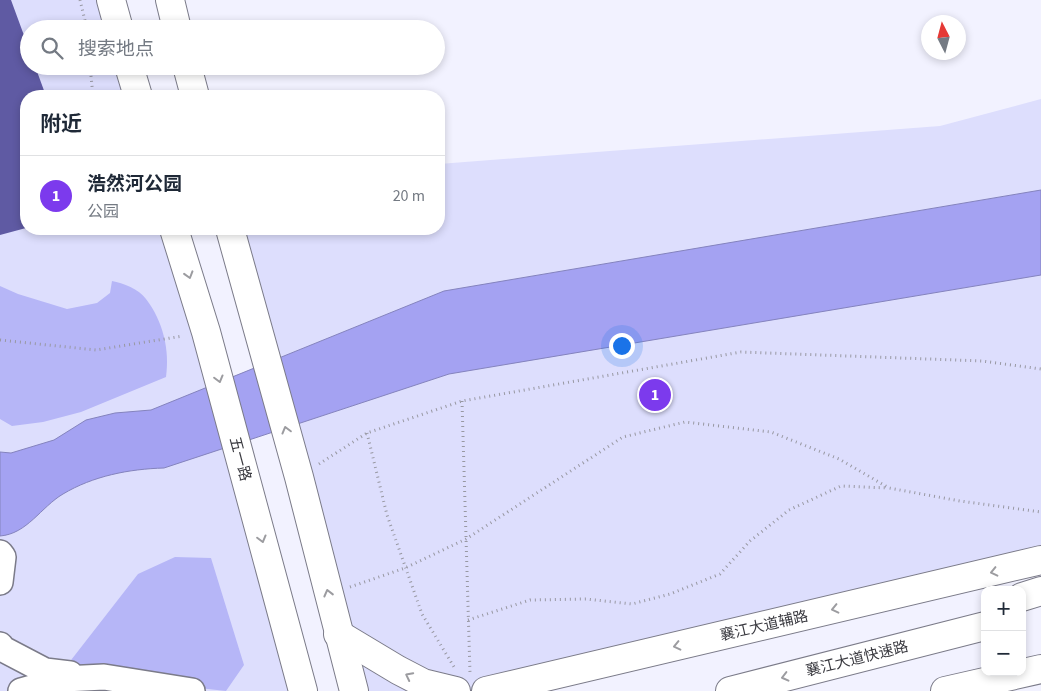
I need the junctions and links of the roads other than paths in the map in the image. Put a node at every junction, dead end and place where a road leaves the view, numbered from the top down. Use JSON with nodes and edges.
{"nodes":[{"id":1,"x":111,"y":0,"type":"edge"},
{"id":2,"x":170,"y":0,"type":"edge"},
{"id":3,"x":117,"y":20,"type":"edge"},
{"id":4,"x":175,"y":20,"type":"edge"},
{"id":5,"x":132,"y":75,"type":"edge"},
{"id":6,"x":189,"y":75,"type":"edge"},
{"id":7,"x":136,"y":90,"type":"edge"},
{"id":8,"x":193,"y":90,"type":"edge"},
{"id":9,"x":176,"y":235,"type":"edge"},
{"id":10,"x":232,"y":235,"type":"edge"},
{"id":11,"x":0,"y":553,"type":"edge"},
{"id":12,"x":1041,"y":560,"type":"edge"},
{"id":13,"x":0,"y":582,"type":"edge"},
{"id":14,"x":1041,"y":591,"type":"edge"},
{"id":15,"x":1026,"y":596,"type":"edge"},
{"id":16,"x":1041,"y":611,"type":"edge"},
{"id":17,"x":981,"y":612,"type":"edge"},
{"id":18,"x":1026,"y":615,"type":"edge"},
{"id":19,"x":981,"y":627,"type":"edge"},
{"id":20,"x":338,"y":634,"type":"junction"},
{"id":21,"x":0,"y":645,"type":"edge"},
{"id":22,"x":868,"y":657,"type":"junction"},
{"id":23,"x":1041,"y":670,"type":"edge"},
{"id":24,"x":104,"y":677,"type":"junction"},
{"id":25,"x":1041,"y":684,"type":"edge"},
{"id":26,"x":467,"y":685,"type":"edge"},
{"id":27,"x":21,"y":691,"type":"edge"},
{"id":28,"x":192,"y":691,"type":"edge"},
{"id":29,"x":304,"y":691,"type":"edge"},
{"id":30,"x":354,"y":691,"type":"edge"},
{"id":31,"x":730,"y":691,"type":"edge"},
{"id":32,"x":945,"y":691,"type":"edge"},
{"id":33,"x":984,"y":691,"type":"edge"}],
"edges":[{"from":1,"to":3,"type":"main road"},
{"from":2,"to":4,"type":"main road"},
{"from":5,"to":7,"type":"main road"},
{"from":6,"to":8,"type":"main road"},
{"from":9,"to":29,"type":"main road","name":"五一路","one_way":true},
{"from":20,"to":10,"type":"main road","one_way":true},
{"from":11,"to":13,"type":"street"},
{"from":12,"to":26,"type":"main road","name":"襄江大道辅路","one_way":true},
{"from":14,"to":15,"type":"main road"},
{"from":16,"to":18,"type":"main road"},
{"from":17,"to":22,"type":"main road"},
{"from":19,"to":22,"type":"main road","name":"襄江大道快速路"},
{"from":26,"to":20,"type":"main road","one_way":true},
{"from":20,"to":30,"type":"main road"},
{"from":21,"to":24,"type":"street"},
{"from":22,"to":31,"type":"main road","name":"襄江大道快速路","one_way":true},
{"from":23,"to":32,"type":"main road"},
{"from":24,"to":27,"type":"street"},
{"from":24,"to":28,"type":"street"},
{"from":25,"to":33,"type":"main road"}]}
